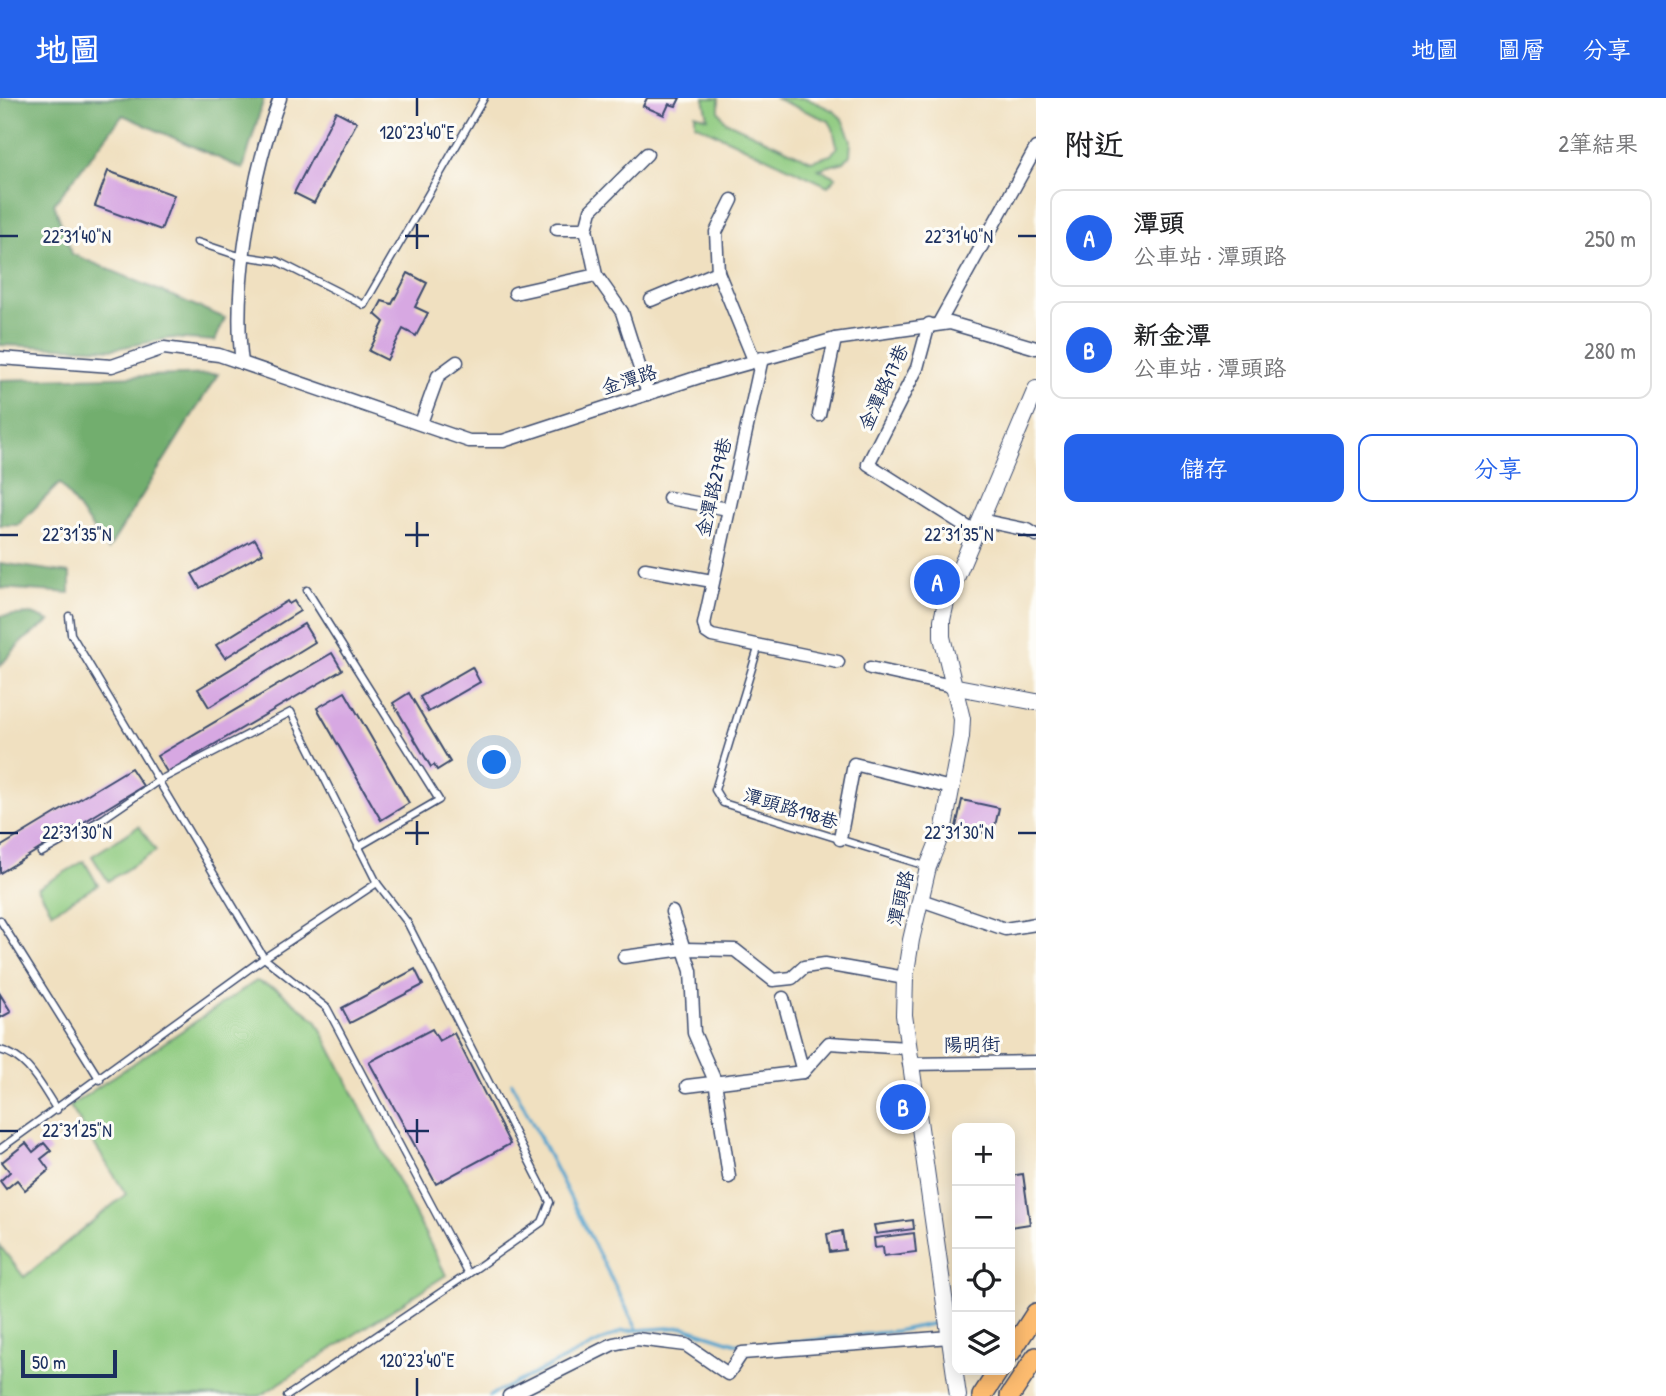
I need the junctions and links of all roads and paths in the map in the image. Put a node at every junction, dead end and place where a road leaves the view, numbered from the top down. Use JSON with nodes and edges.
{"nodes":[{"id":1,"x":280,"y":98,"type":"edge"},
{"id":2,"x":484,"y":98,"type":"edge"},
{"id":3,"x":1036,"y":148,"type":"edge"},
{"id":4,"x":647,"y":154,"type":"dead end"},
{"id":5,"x":732,"y":200,"type":"dead end"},
{"id":6,"x":557,"y":229,"type":"dead end"},
{"id":7,"x":586,"y":229,"type":"junction"},
{"id":8,"x":197,"y":242,"type":"dead end"},
{"id":9,"x":245,"y":255,"type":"junction"},
{"id":10,"x":718,"y":272,"type":"junction"},
{"id":11,"x":596,"y":275,"type":"junction"},
{"id":12,"x":515,"y":293,"type":"dead end"},
{"id":13,"x":651,"y":300,"type":"dead end"},
{"id":14,"x":934,"y":324,"type":"junction"},
{"id":15,"x":835,"y":339,"type":"junction"},
{"id":16,"x":1036,"y":348,"type":"edge"},
{"id":17,"x":0,"y":358,"type":"edge"},
{"id":18,"x":758,"y":359,"type":"junction"},
{"id":19,"x":457,"y":362,"type":"dead end"},
{"id":20,"x":242,"y":363,"type":"junction"},
{"id":21,"x":1036,"y":389,"type":"edge"},
{"id":22,"x":648,"y":394,"type":"junction"},
{"id":23,"x":819,"y":415,"type":"dead end"},
{"id":24,"x":421,"y":423,"type":"junction"},
{"id":25,"x":669,"y":498,"type":"dead end"},
{"id":26,"x":728,"y":509,"type":"junction"},
{"id":27,"x":977,"y":526,"type":"junction"},
{"id":28,"x":1036,"y":535,"type":"edge"},
{"id":29,"x":645,"y":569,"type":"dead end"},
{"id":30,"x":712,"y":581,"type":"junction"},
{"id":31,"x":307,"y":590,"type":"dead end"},
{"id":32,"x":69,"y":616,"type":"dead end"},
{"id":33,"x":760,"y":645,"type":"junction"},
{"id":34,"x":838,"y":662,"type":"dead end"},
{"id":35,"x":870,"y":668,"type":"dead end"},
{"id":36,"x":952,"y":686,"type":"junction"},
{"id":37,"x":1036,"y":702,"type":"edge"},
{"id":38,"x":158,"y":781,"type":"junction"},
{"id":39,"x":951,"y":788,"type":"junction"},
{"id":40,"x":840,"y":839,"type":"junction"},
{"id":41,"x":358,"y":847,"type":"junction"},
{"id":42,"x":41,"y":853,"type":"dead end"},
{"id":43,"x":928,"y":867,"type":"junction"},
{"id":44,"x":377,"y":883,"type":"junction"},
{"id":45,"x":921,"y":900,"type":"junction"},
{"id":46,"x":672,"y":912,"type":"dead end"},
{"id":47,"x":0,"y":920,"type":"edge"},
{"id":48,"x":1036,"y":924,"type":"edge"},
{"id":49,"x":684,"y":949,"type":"junction"},
{"id":50,"x":624,"y":957,"type":"dead end"},
{"id":51,"x":264,"y":958,"type":"junction"},
{"id":52,"x":905,"y":978,"type":"junction"},
{"id":53,"x":783,"y":998,"type":"dead end"},
{"id":54,"x":0,"y":1050,"type":"edge"},
{"id":55,"x":908,"y":1056,"type":"junction"},
{"id":56,"x":1036,"y":1062,"type":"edge"},
{"id":57,"x":803,"y":1072,"type":"junction"},
{"id":58,"x":100,"y":1080,"type":"junction"},
{"id":59,"x":715,"y":1081,"type":"junction"},
{"id":60,"x":687,"y":1086,"type":"dead end"},
{"id":61,"x":57,"y":1110,"type":"junction"},
{"id":62,"x":0,"y":1149,"type":"edge"},
{"id":63,"x":729,"y":1177,"type":"dead end"},
{"id":64,"x":468,"y":1274,"type":"junction"},
{"id":65,"x":1036,"y":1313,"type":"edge"},
{"id":66,"x":950,"y":1338,"type":"junction"},
{"id":67,"x":1015,"y":1345,"type":"edge"},
{"id":68,"x":1036,"y":1357,"type":"edge"},
{"id":69,"x":996,"y":1375,"type":"edge"},
{"id":70,"x":287,"y":1396,"type":"edge"},
{"id":71,"x":509,"y":1396,"type":"edge"},
{"id":72,"x":958,"y":1396,"type":"edge"},
{"id":73,"x":982,"y":1396,"type":"edge"},
{"id":74,"x":1010,"y":1396,"type":"edge"}],
"edges":[{"from":1,"to":9,"type":"street"},
{"from":2,"to":9,"type":"lane"},
{"from":3,"to":14,"type":"street","name":"金潭路17巷"},
{"from":4,"to":7,"type":"street"},
{"from":5,"to":10,"type":"street"},
{"from":6,"to":7,"type":"street"},
{"from":7,"to":11,"type":"street"},
{"from":8,"to":9,"type":"lane"},
{"from":9,"to":20,"type":"street"},
{"from":10,"to":13,"type":"street"},
{"from":10,"to":18,"type":"street"},
{"from":11,"to":12,"type":"street"},
{"from":11,"to":22,"type":"street"},
{"from":14,"to":15,"type":"street","name":"金潭路"},
{"from":14,"to":16,"type":"street","name":"金潭路"},
{"from":14,"to":27,"type":"street","name":"金潭路17巷"},
{"from":15,"to":18,"type":"street","name":"金潭路"},
{"from":15,"to":23,"type":"street"},
{"from":17,"to":20,"type":"street","name":"金潭路"},
{"from":18,"to":22,"type":"street","name":"金潭路"},
{"from":18,"to":26,"type":"street","name":"金潭路279巷"},
{"from":19,"to":24,"type":"street"},
{"from":20,"to":24,"type":"street","name":"金潭路"},
{"from":21,"to":27,"type":"street","name":"潭頭路"},
{"from":22,"to":24,"type":"street","name":"金潭路"},
{"from":25,"to":26,"type":"street"},
{"from":26,"to":30,"type":"street","name":"金潭路279巷"},
{"from":27,"to":28,"type":"street"},
{"from":27,"to":36,"type":"street","name":"潭頭路"},
{"from":29,"to":30,"type":"street"},
{"from":30,"to":33,"type":"street","name":"金潭路279巷"},
{"from":31,"to":41,"type":"lane"},
{"from":32,"to":38,"type":"lane"},
{"from":33,"to":34,"type":"street"},
{"from":33,"to":40,"type":"lane","name":"潭頭路198巷"},
{"from":35,"to":36,"type":"street"},
{"from":36,"to":37,"type":"street"},
{"from":36,"to":39,"type":"street","name":"潭頭路"},
{"from":38,"to":41,"type":"lane"},
{"from":38,"to":42,"type":"lane"},
{"from":38,"to":51,"type":"lane"},
{"from":39,"to":40,"type":"street"},
{"from":39,"to":43,"type":"street","name":"潭頭路"},
{"from":40,"to":43,"type":"lane","name":"潭頭路198巷"},
{"from":41,"to":44,"type":"lane"},
{"from":43,"to":45,"type":"street","name":"潭頭路"},
{"from":44,"to":51,"type":"lane"},
{"from":44,"to":64,"type":"lane"},
{"from":45,"to":48,"type":"street"},
{"from":45,"to":52,"type":"street","name":"潭頭路"},
{"from":46,"to":49,"type":"street"},
{"from":47,"to":58,"type":"lane"},
{"from":49,"to":50,"type":"street"},
{"from":49,"to":52,"type":"street"},
{"from":49,"to":59,"type":"street"},
{"from":51,"to":58,"type":"lane"},
{"from":51,"to":64,"type":"lane"},
{"from":52,"to":55,"type":"street","name":"潭頭路"},
{"from":53,"to":57,"type":"street"},
{"from":54,"to":61,"type":"lane"},
{"from":55,"to":56,"type":"street","name":"陽明街"},
{"from":55,"to":57,"type":"street","name":"陽明街"},
{"from":55,"to":66,"type":"street","name":"潭頭路"},
{"from":57,"to":59,"type":"street"},
{"from":58,"to":61,"type":"lane"},
{"from":59,"to":60,"type":"street"},
{"from":59,"to":63,"type":"street"},
{"from":61,"to":62,"type":"lane"},
{"from":64,"to":70,"type":"lane"},
{"from":65,"to":67,"type":"main road"},
{"from":66,"to":71,"type":"street"},
{"from":66,"to":72,"type":"street","name":"潭頭路"},
{"from":68,"to":74,"type":"main road"},
{"from":69,"to":73,"type":"main road"}]}
